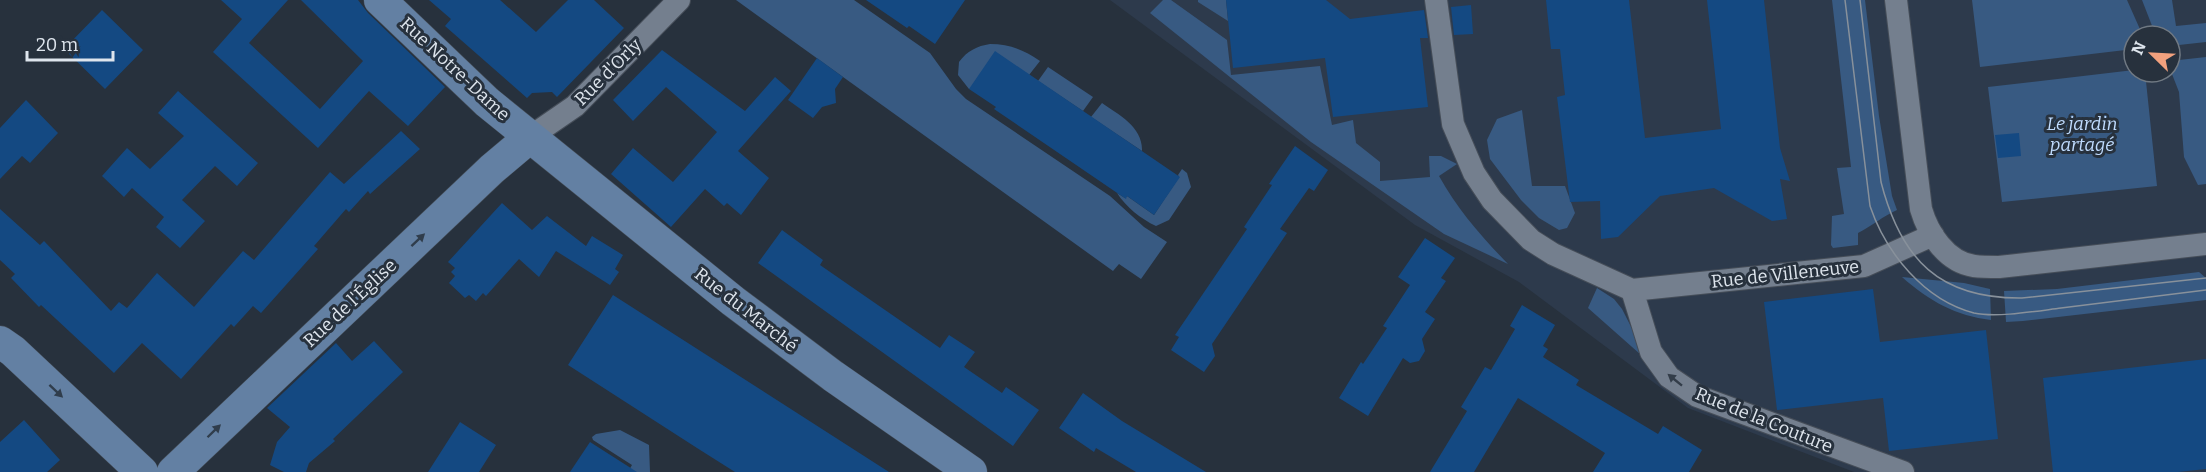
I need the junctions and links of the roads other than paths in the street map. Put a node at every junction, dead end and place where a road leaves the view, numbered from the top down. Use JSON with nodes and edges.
{"nodes":[{"id":1,"x":380,"y":0,"type":"edge"},
{"id":2,"x":680,"y":0,"type":"edge"},
{"id":3,"x":1437,"y":0,"type":"edge"},
{"id":4,"x":1896,"y":0,"type":"edge"},
{"id":5,"x":530,"y":137,"type":"junction"},
{"id":6,"x":1933,"y":235,"type":"junction"},
{"id":7,"x":2197,"y":246,"type":"edge"},
{"id":8,"x":2206,"y":261,"type":"edge"},
{"id":9,"x":1632,"y":290,"type":"junction"},
{"id":10,"x":4,"y":352,"type":"edge"},
{"id":11,"x":142,"y":472,"type":"edge"},
{"id":12,"x":173,"y":472,"type":"edge"},
{"id":13,"x":971,"y":472,"type":"edge"},
{"id":14,"x":1903,"y":472,"type":"edge"}],
"edges":[{"from":1,"to":5,"type":"street","name":"Rue Notre-Dame"},
{"from":2,"to":5,"type":"street","name":"Rue d'Orly"},
{"from":3,"to":9,"type":"street"},
{"from":4,"to":6,"type":"street"},
{"from":12,"to":5,"type":"street","name":"Rue de l'Église","one_way":true},
{"from":5,"to":13,"type":"street","name":"Rue du Marché"},
{"from":6,"to":7,"type":"street"},
{"from":6,"to":9,"type":"street","name":"Rue de Villeneuve"},
{"from":7,"to":8,"type":"street"},
{"from":14,"to":9,"type":"street","name":"Rue de la Couture","one_way":true},
{"from":10,"to":11,"type":"street","one_way":true}]}
